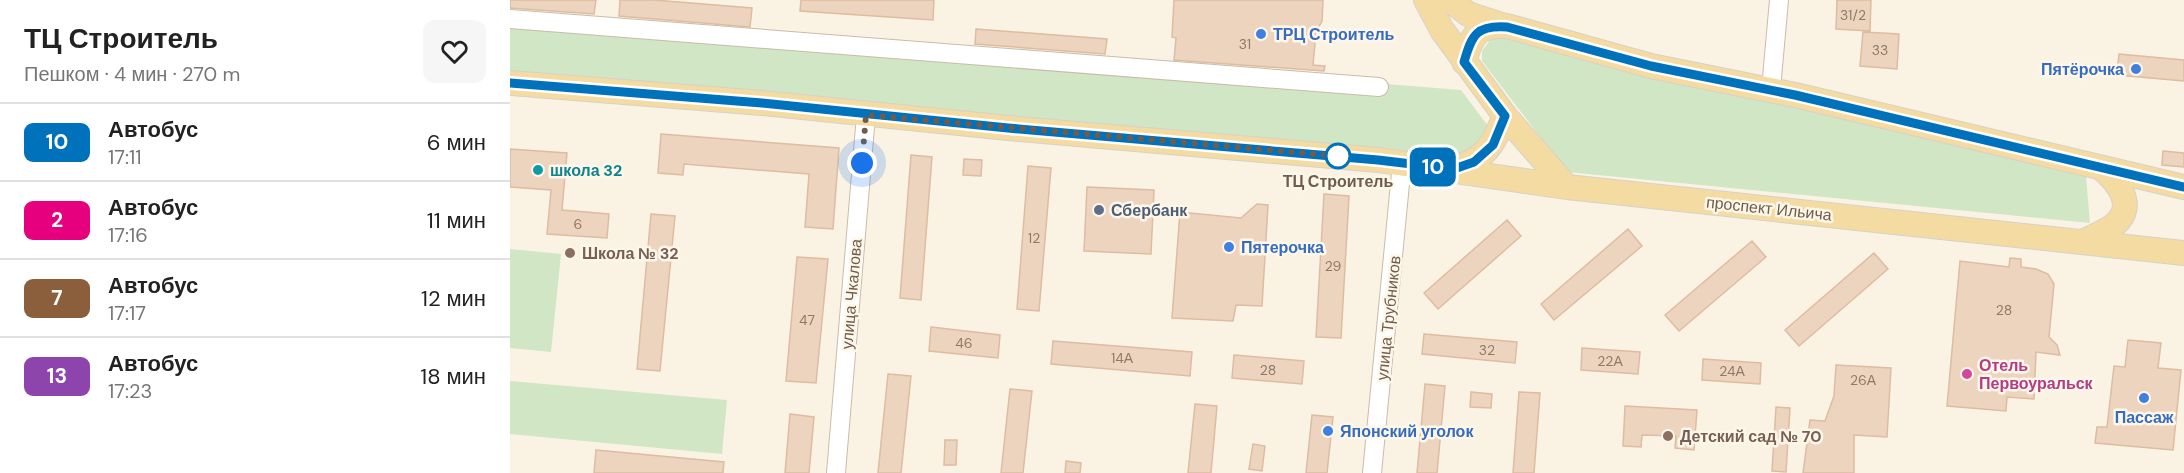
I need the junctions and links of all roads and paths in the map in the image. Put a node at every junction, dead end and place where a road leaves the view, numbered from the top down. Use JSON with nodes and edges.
{"nodes":[{"id":1,"x":1779,"y":0,"type":"edge"},
{"id":2,"x":1432,"y":2,"type":"edge"},
{"id":3,"x":510,"y":19,"type":"edge"},
{"id":4,"x":1507,"y":27,"type":"junction"},
{"id":5,"x":1464,"y":62,"type":"junction"},
{"id":6,"x":510,"y":83,"type":"edge"},
{"id":7,"x":1379,"y":87,"type":"dead end"},
{"id":8,"x":1771,"y":89,"type":"junction"},
{"id":9,"x":866,"y":115,"type":"junction"},
{"id":10,"x":1505,"y":116,"type":"junction"},
{"id":11,"x":1402,"y":163,"type":"junction"},
{"id":12,"x":2100,"y":167,"type":"junction"},
{"id":13,"x":1454,"y":169,"type":"junction"},
{"id":14,"x":1567,"y":187,"type":"junction"},
{"id":15,"x":2184,"y":187,"type":"edge"},
{"id":16,"x":2085,"y":242,"type":"junction"},
{"id":17,"x":2184,"y":253,"type":"edge"},
{"id":18,"x":836,"y":473,"type":"edge"},
{"id":19,"x":1372,"y":473,"type":"edge"}],
"edges":[{"from":1,"to":8,"type":"street"},
{"from":2,"to":4,"type":"main road"},
{"from":2,"to":5,"type":"main road"},
{"from":3,"to":7,"type":"street"},
{"from":4,"to":5,"type":"main road"},
{"from":4,"to":8,"type":"main road"},
{"from":5,"to":10,"type":"main road"},
{"from":6,"to":9,"type":"main road","name":"проспект Ильича"},
{"from":8,"to":12,"type":"main road"},
{"from":9,"to":11,"type":"main road","name":"проспект Ильича"},
{"from":9,"to":18,"type":"street","name":"улица Чкалова"},
{"from":10,"to":13,"type":"main road"},
{"from":10,"to":14,"type":"main road"},
{"from":11,"to":13,"type":"main road","name":"проспект Ильича"},
{"from":11,"to":19,"type":"street","name":"улица Трубников"},
{"from":12,"to":15,"type":"main road"},
{"from":12,"to":16,"type":"main road"},
{"from":13,"to":14,"type":"main road","name":"проспект Ильича"},
{"from":14,"to":16,"type":"main road","name":"проспект Ильича"},
{"from":16,"to":17,"type":"main road","name":"проспект Ильича"}]}
